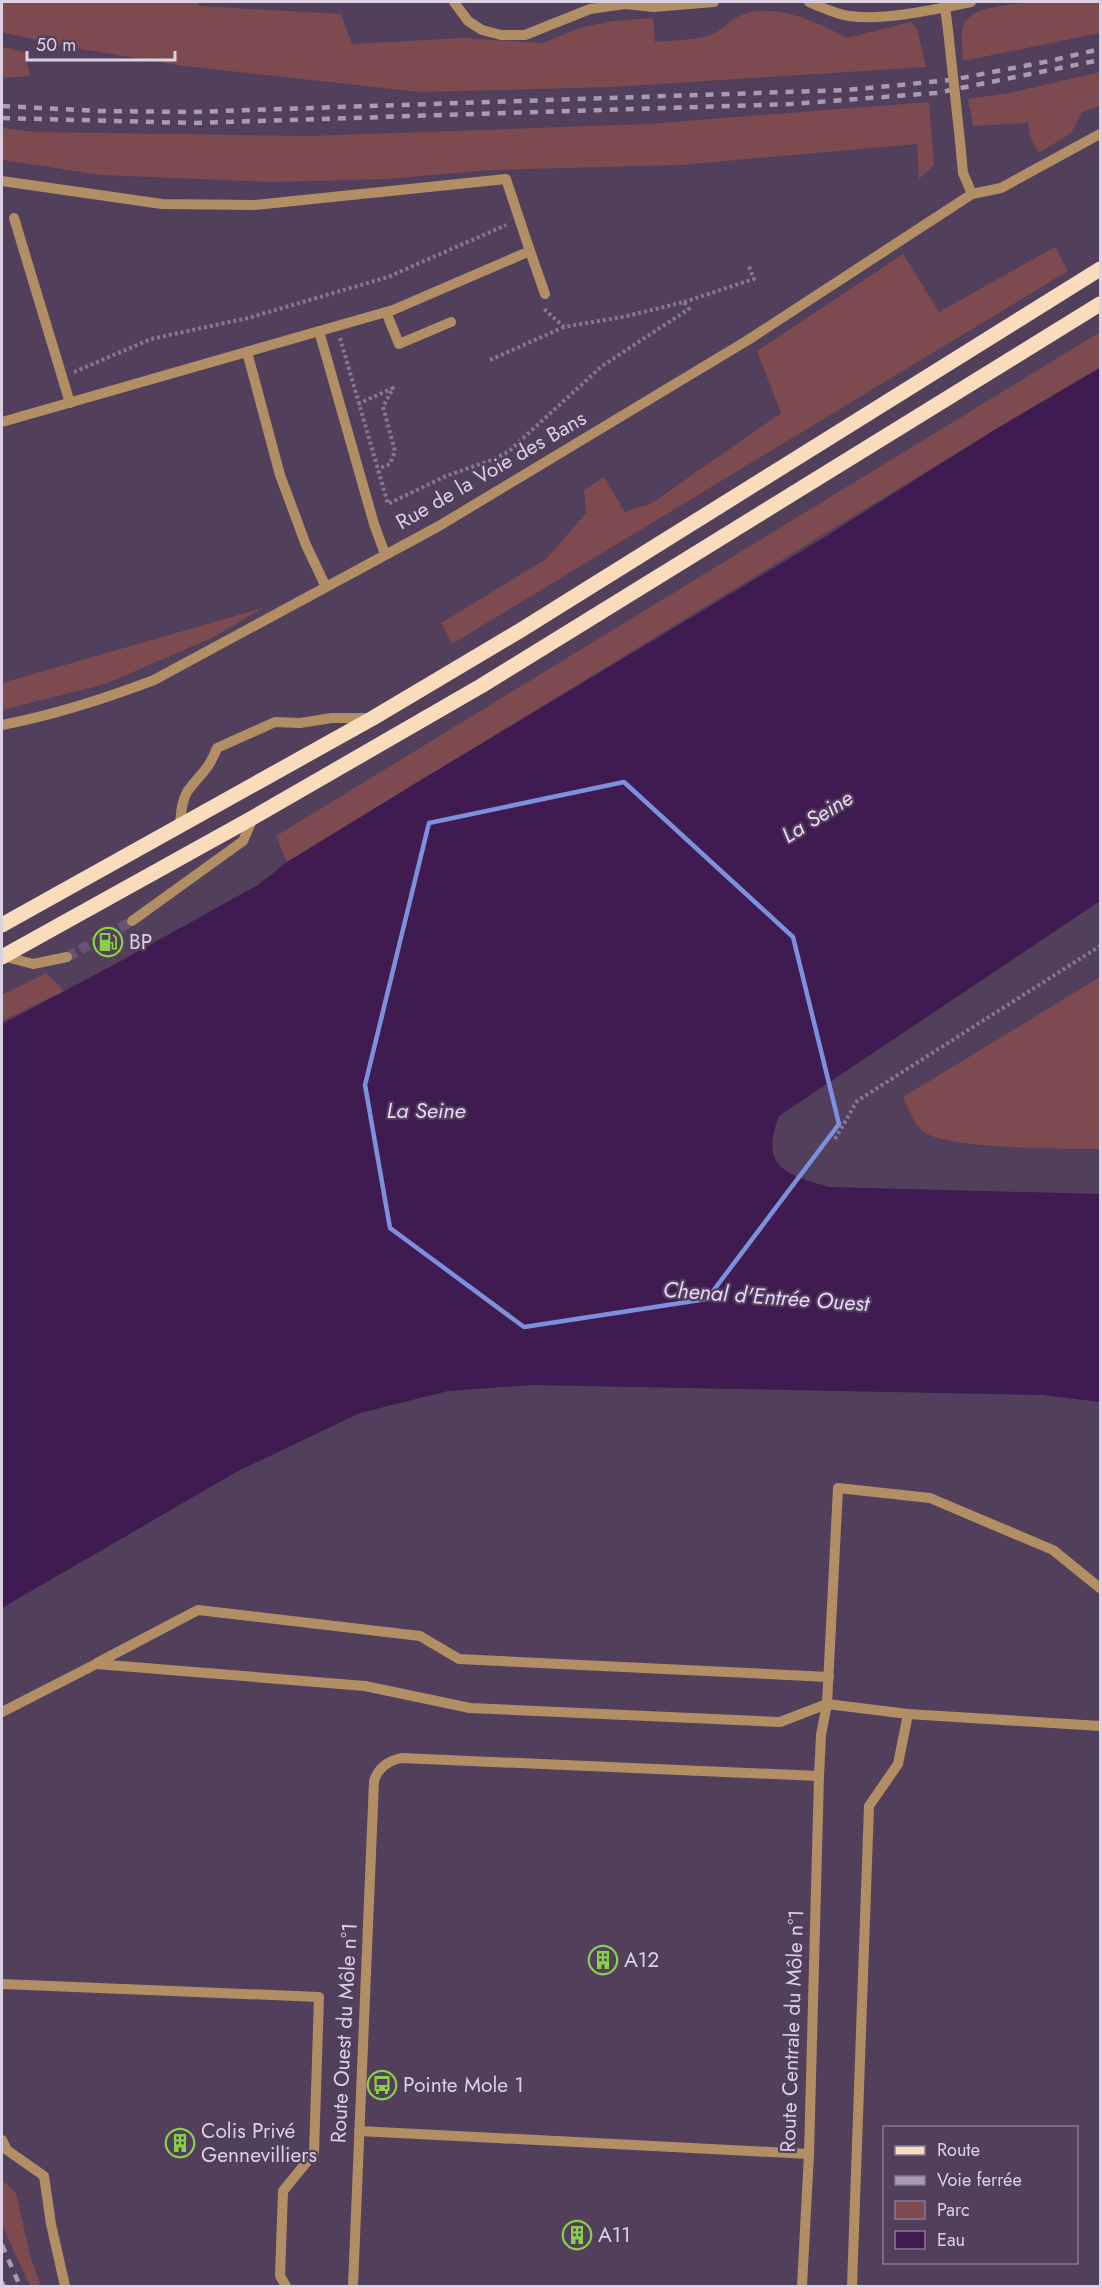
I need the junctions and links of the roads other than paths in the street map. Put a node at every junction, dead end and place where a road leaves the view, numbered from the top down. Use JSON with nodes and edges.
{"nodes":[{"id":1,"x":454,"y":2,"type":"edge"},
{"id":2,"x":714,"y":2,"type":"edge"},
{"id":3,"x":809,"y":2,"type":"edge"},
{"id":4,"x":971,"y":2,"type":"edge"},
{"id":5,"x":945,"y":7,"type":"junction"},
{"id":6,"x":1101,"y":134,"type":"edge"},
{"id":7,"x":2,"y":181,"type":"edge"},
{"id":8,"x":972,"y":194,"type":"junction"},
{"id":9,"x":14,"y":218,"type":"dead end"},
{"id":10,"x":530,"y":251,"type":"junction"},
{"id":11,"x":1101,"y":268,"type":"edge"},
{"id":12,"x":545,"y":294,"type":"dead end"},
{"id":13,"x":1101,"y":304,"type":"edge"},
{"id":14,"x":386,"y":312,"type":"junction"},
{"id":15,"x":451,"y":322,"type":"dead end"},
{"id":16,"x":319,"y":331,"type":"junction"},
{"id":17,"x":247,"y":352,"type":"junction"},
{"id":18,"x":70,"y":403,"type":"junction"},
{"id":19,"x":2,"y":422,"type":"edge"},
{"id":20,"x":385,"y":554,"type":"junction"},
{"id":21,"x":326,"y":587,"type":"junction"},
{"id":22,"x":373,"y":718,"type":"junction"},
{"id":23,"x":2,"y":725,"type":"edge"},
{"id":24,"x":254,"y":817,"type":"junction"},
{"id":25,"x":180,"y":825,"type":"junction"},
{"id":26,"x":132,"y":921,"type":"tunnel mouth"},
{"id":27,"x":2,"y":925,"type":"edge"},
{"id":28,"x":2,"y":957,"type":"edge"},
{"id":29,"x":67,"y":957,"type":"tunnel mouth"},
{"id":30,"x":1101,"y":1588,"type":"edge"},
{"id":31,"x":96,"y":1664,"type":"junction"},
{"id":32,"x":829,"y":1677,"type":"junction"},
{"id":33,"x":827,"y":1704,"type":"junction"},
{"id":34,"x":2,"y":1712,"type":"edge"},
{"id":35,"x":908,"y":1714,"type":"junction"},
{"id":36,"x":1101,"y":1726,"type":"edge"},
{"id":37,"x":819,"y":1776,"type":"junction"},
{"id":38,"x":2,"y":1984,"type":"edge"},
{"id":39,"x":359,"y":2131,"type":"junction"},
{"id":40,"x":2,"y":2140,"type":"edge"},
{"id":41,"x":808,"y":2154,"type":"junction"},
{"id":42,"x":65,"y":2286,"type":"edge"},
{"id":43,"x":286,"y":2286,"type":"edge"},
{"id":44,"x":353,"y":2286,"type":"edge"},
{"id":45,"x":802,"y":2286,"type":"edge"},
{"id":46,"x":852,"y":2286,"type":"edge"}],
"edges":[{"from":1,"to":2,"type":"street"},
{"from":3,"to":5,"type":"street"},
{"from":4,"to":5,"type":"street"},
{"from":5,"to":8,"type":"street","bridge":true},
{"from":6,"to":8,"type":"street","name":"Rue de la Voie des Bans"},
{"from":7,"to":10,"type":"street"},
{"from":8,"to":20,"type":"street","name":"Rue de la Voie des Bans"},
{"from":9,"to":18,"type":"street"},
{"from":10,"to":12,"type":"street"},
{"from":10,"to":14,"type":"street"},
{"from":11,"to":22,"type":"main road"},
{"from":13,"to":24,"type":"main road"},
{"from":14,"to":15,"type":"street"},
{"from":14,"to":16,"type":"street"},
{"from":16,"to":17,"type":"street"},
{"from":16,"to":20,"type":"street"},
{"from":17,"to":18,"type":"street"},
{"from":17,"to":21,"type":"street"},
{"from":18,"to":19,"type":"street"},
{"from":20,"to":21,"type":"street","name":"Rue de la Voie des Bans"},
{"from":21,"to":23,"type":"street","name":"Rue de la Voie des Bans"},
{"from":22,"to":25,"type":"main road"},
{"from":22,"to":25,"type":"street"},
{"from":24,"to":26,"type":"street"},
{"from":24,"to":28,"type":"main road"},
{"from":25,"to":27,"type":"main road"},
{"from":28,"to":29,"type":"street"},
{"from":30,"to":32,"type":"street","name":"Route Centrale du Môle n°1"},
{"from":31,"to":32,"type":"street"},
{"from":31,"to":33,"type":"street"},
{"from":31,"to":34,"type":"street"},
{"from":32,"to":33,"type":"street","name":"Route Centrale du Môle n°1"},
{"from":33,"to":35,"type":"street"},
{"from":33,"to":37,"type":"street","name":"Route Centrale du Môle n°1"},
{"from":35,"to":36,"type":"street"},
{"from":35,"to":46,"type":"street"},
{"from":37,"to":39,"type":"street","name":"Route Ouest du Môle n°1"},
{"from":37,"to":41,"type":"street","name":"Route Centrale du Môle n°1"},
{"from":38,"to":43,"type":"street"},
{"from":39,"to":41,"type":"street"},
{"from":39,"to":44,"type":"street","name":"Route Ouest du Môle n°1"},
{"from":40,"to":42,"type":"street"},
{"from":41,"to":45,"type":"street","name":"Route Centrale du Môle n°1"}]}
